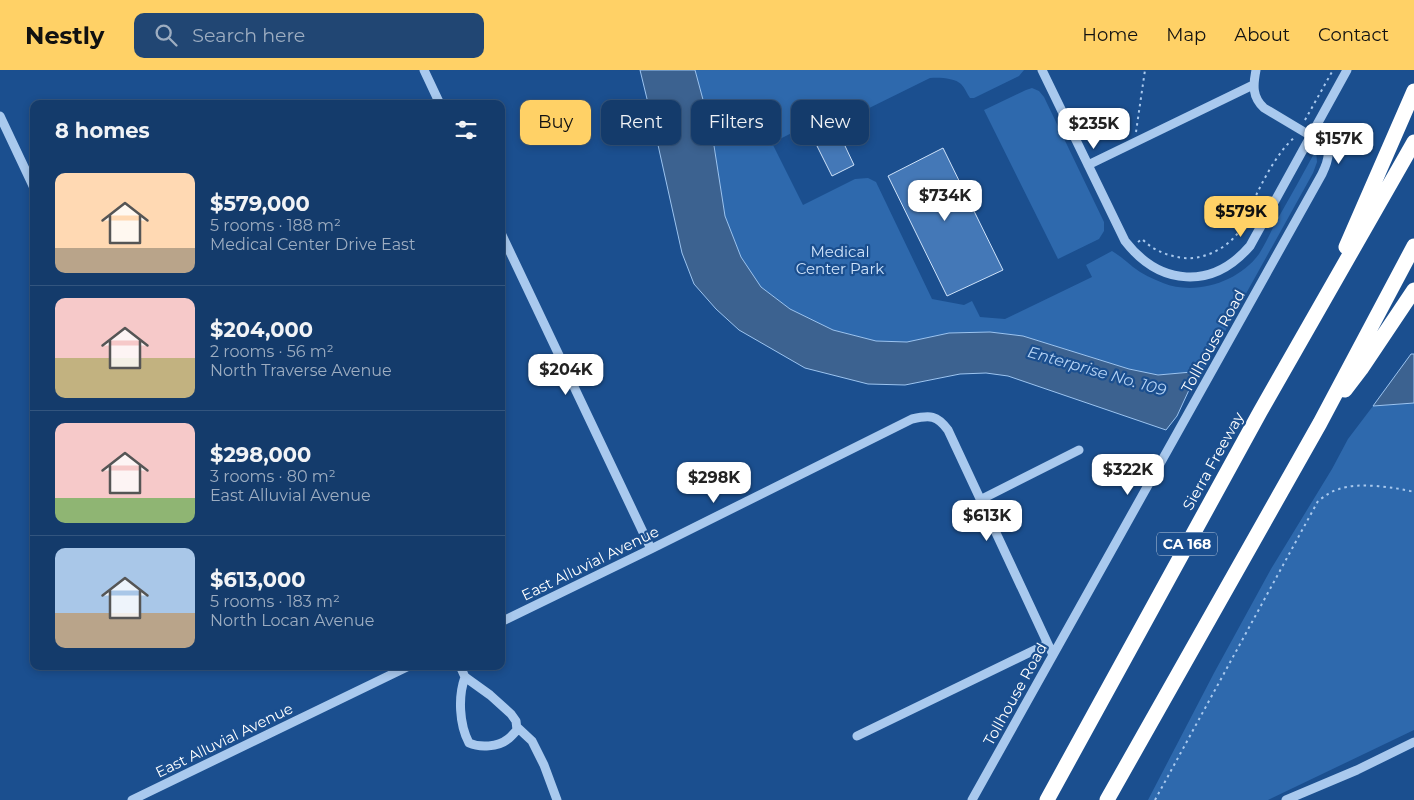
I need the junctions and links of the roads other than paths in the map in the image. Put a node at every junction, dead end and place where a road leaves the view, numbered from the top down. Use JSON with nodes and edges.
{"nodes":[{"id":1,"x":424,"y":70,"type":"edge"},
{"id":2,"x":1042,"y":70,"type":"edge"},
{"id":3,"x":1256,"y":70,"type":"edge"},
{"id":4,"x":1347,"y":70,"type":"edge"},
{"id":5,"x":1253,"y":85,"type":"junction"},
{"id":6,"x":1414,"y":90,"type":"edge"},
{"id":7,"x":438,"y":100,"type":"edge"},
{"id":8,"x":0,"y":116,"type":"edge"},
{"id":9,"x":1311,"y":134,"type":"junction"},
{"id":10,"x":1414,"y":142,"type":"edge"},
{"id":11,"x":1088,"y":165,"type":"junction"},
{"id":12,"x":30,"y":180,"type":"edge"},
{"id":13,"x":505,"y":241,"type":"edge"},
{"id":14,"x":1414,"y":246,"type":"edge"},
{"id":15,"x":1330,"y":289,"type":"junction"},
{"id":16,"x":1414,"y":290,"type":"edge"},
{"id":17,"x":1320,"y":423,"type":"junction"},
{"id":18,"x":1079,"y":450,"type":"dead end"},
{"id":19,"x":980,"y":500,"type":"junction"},
{"id":20,"x":652,"y":549,"type":"junction"},
{"id":21,"x":505,"y":620,"type":"edge"},
{"id":22,"x":1047,"y":644,"type":"junction"},
{"id":23,"x":1053,"y":656,"type":"junction"},
{"id":24,"x":401,"y":670,"type":"edge"},
{"id":25,"x":462,"y":670,"type":"edge"},
{"id":26,"x":465,"y":677,"type":"junction"},
{"id":27,"x":517,"y":727,"type":"junction"},
{"id":28,"x":858,"y":736,"type":"dead end"},
{"id":29,"x":1414,"y":742,"type":"edge"},
{"id":30,"x":132,"y":800,"type":"edge"},
{"id":31,"x":557,"y":800,"type":"edge"},
{"id":32,"x":972,"y":800,"type":"edge"},
{"id":33,"x":1047,"y":800,"type":"edge"},
{"id":34,"x":1107,"y":800,"type":"edge"},
{"id":35,"x":1286,"y":800,"type":"edge"}],
"edges":[{"from":1,"to":7,"type":"street"},
{"from":2,"to":11,"type":"street"},
{"from":3,"to":5,"type":"street"},
{"from":4,"to":9,"type":"street"},
{"from":5,"to":9,"type":"street"},
{"from":5,"to":11,"type":"street"},
{"from":6,"to":15,"type":"highway"},
{"from":8,"to":12,"type":"street"},
{"from":9,"to":11,"type":"street"},
{"from":9,"to":23,"type":"street","name":"Tollhouse Road"},
{"from":10,"to":15,"type":"highway","name":"Sierra Freeway","number":"CA 168"},
{"from":13,"to":20,"type":"street"},
{"from":14,"to":17,"type":"highway"},
{"from":15,"to":33,"type":"highway","name":"Sierra Freeway","number":"CA 168"},
{"from":16,"to":17,"type":"highway"},
{"from":17,"to":34,"type":"highway"},
{"from":18,"to":19,"type":"street"},
{"from":19,"to":20,"type":"street","name":"East Alluvial Avenue"},
{"from":19,"to":22,"type":"street"},
{"from":20,"to":21,"type":"street","name":"East Alluvial Avenue"},
{"from":22,"to":23,"type":"street"},
{"from":22,"to":28,"type":"street"},
{"from":23,"to":32,"type":"street","name":"Tollhouse Road"},
{"from":24,"to":30,"type":"street","name":"East Alluvial Avenue"},
{"from":25,"to":26,"type":"street"},
{"from":26,"to":27,"type":"street"},
{"from":26,"to":27,"type":"street"},
{"from":27,"to":31,"type":"street"},
{"from":29,"to":35,"type":"street"}]}
